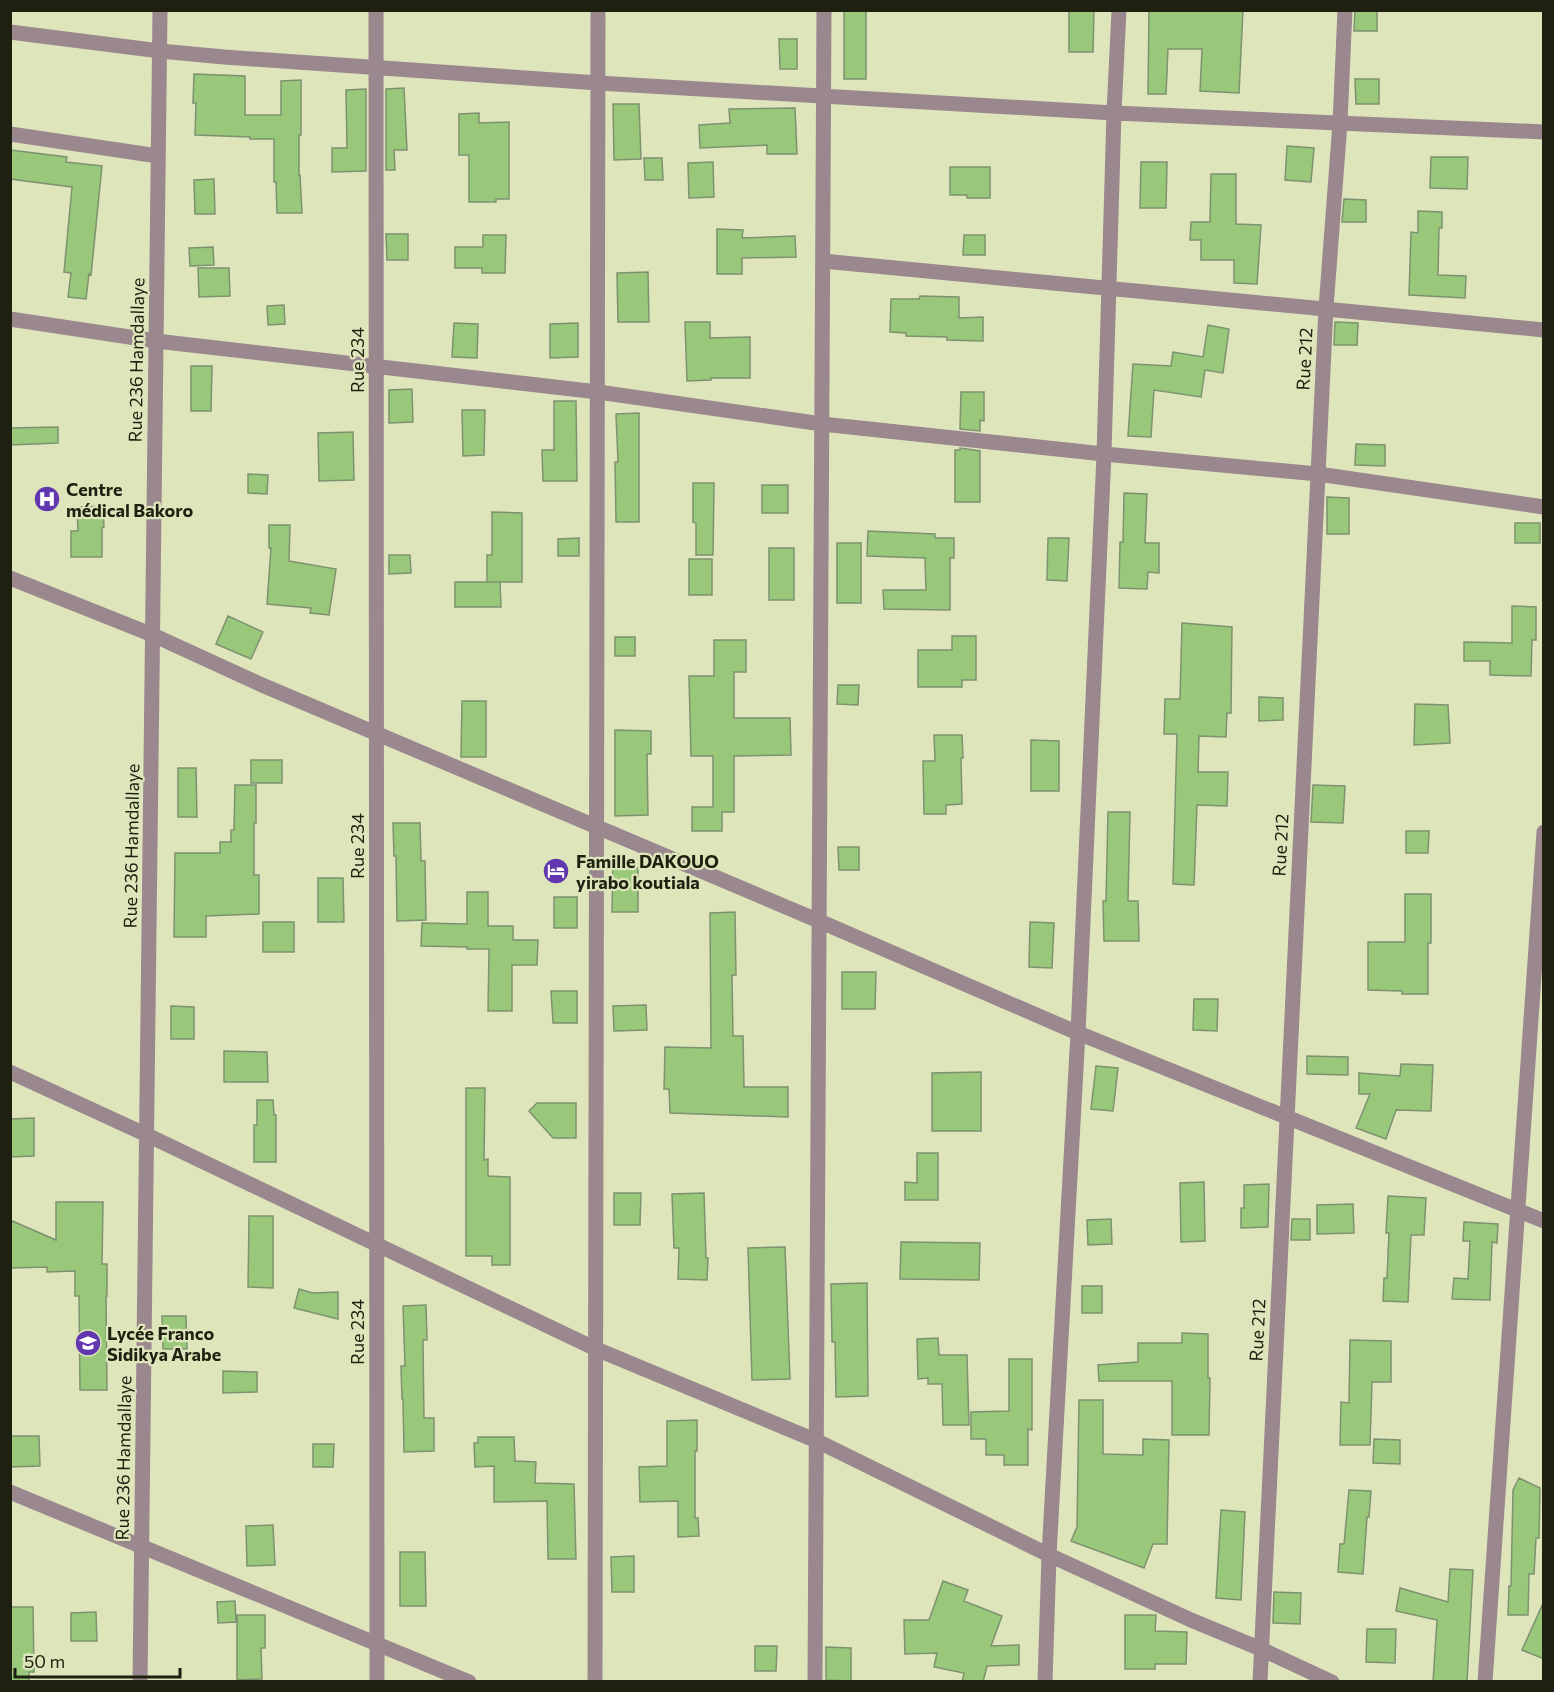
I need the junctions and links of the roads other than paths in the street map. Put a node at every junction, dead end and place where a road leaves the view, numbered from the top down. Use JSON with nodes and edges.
{"nodes":[{"id":1,"x":160,"y":10,"type":"edge"},
{"id":2,"x":376,"y":10,"type":"edge"},
{"id":3,"x":598,"y":10,"type":"edge"},
{"id":4,"x":824,"y":10,"type":"edge"},
{"id":5,"x":1119,"y":10,"type":"edge"},
{"id":6,"x":1345,"y":10,"type":"edge"},
{"id":7,"x":10,"y":32,"type":"edge"},
{"id":8,"x":160,"y":51,"type":"junction"},
{"id":9,"x":376,"y":68,"type":"junction"},
{"id":10,"x":598,"y":83,"type":"junction"},
{"id":11,"x":823,"y":96,"type":"junction"},
{"id":12,"x":1114,"y":113,"type":"junction"},
{"id":13,"x":1340,"y":123,"type":"junction"},
{"id":14,"x":1544,"y":132,"type":"edge"},
{"id":15,"x":10,"y":134,"type":"edge"},
{"id":16,"x":158,"y":156,"type":"junction"},
{"id":17,"x":823,"y":261,"type":"junction"},
{"id":18,"x":1109,"y":288,"type":"junction"},
{"id":19,"x":1326,"y":308,"type":"junction"},
{"id":20,"x":10,"y":319,"type":"edge"},
{"id":21,"x":1544,"y":330,"type":"edge"},
{"id":22,"x":156,"y":341,"type":"junction"},
{"id":23,"x":376,"y":367,"type":"junction"},
{"id":24,"x":597,"y":392,"type":"junction"},
{"id":25,"x":822,"y":424,"type":"junction"},
{"id":26,"x":1104,"y":454,"type":"junction"},
{"id":27,"x":1318,"y":474,"type":"junction"},
{"id":28,"x":1544,"y":507,"type":"edge"},
{"id":29,"x":10,"y":578,"type":"edge"},
{"id":30,"x":153,"y":635,"type":"junction"},
{"id":31,"x":376,"y":734,"type":"junction"},
{"id":32,"x":597,"y":827,"type":"junction"},
{"id":33,"x":1544,"y":832,"type":"edge"},
{"id":34,"x":819,"y":921,"type":"junction"},
{"id":35,"x":1078,"y":1033,"type":"junction"},
{"id":36,"x":10,"y":1072,"type":"edge"},
{"id":37,"x":1287,"y":1118,"type":"junction"},
{"id":38,"x":147,"y":1135,"type":"junction"},
{"id":39,"x":1517,"y":1210,"type":"junction"},
{"id":40,"x":1544,"y":1221,"type":"edge"},
{"id":41,"x":376,"y":1244,"type":"junction"},
{"id":42,"x":596,"y":1349,"type":"junction"},
{"id":43,"x":817,"y":1441,"type":"junction"},
{"id":44,"x":10,"y":1492,"type":"edge"},
{"id":45,"x":142,"y":1546,"type":"junction"},
{"id":46,"x":1049,"y":1555,"type":"junction"},
{"id":47,"x":377,"y":1643,"type":"junction"},
{"id":48,"x":1261,"y":1649,"type":"junction"},
{"id":49,"x":140,"y":1682,"type":"edge"},
{"id":50,"x":377,"y":1682,"type":"edge"},
{"id":51,"x":469,"y":1682,"type":"edge"},
{"id":52,"x":595,"y":1682,"type":"edge"},
{"id":53,"x":815,"y":1682,"type":"edge"},
{"id":54,"x":1045,"y":1682,"type":"edge"},
{"id":55,"x":1260,"y":1682,"type":"edge"},
{"id":56,"x":1332,"y":1682,"type":"edge"},
{"id":57,"x":1485,"y":1682,"type":"edge"}],
"edges":[{"from":1,"to":8,"type":"street","name":"Rue 236 Hamdallaye"},
{"from":2,"to":9,"type":"street","name":"Rue 234"},
{"from":3,"to":10,"type":"street"},
{"from":4,"to":11,"type":"street"},
{"from":5,"to":12,"type":"street"},
{"from":6,"to":13,"type":"street","name":"Rue 212"},
{"from":7,"to":8,"type":"street"},
{"from":8,"to":9,"type":"street"},
{"from":8,"to":16,"type":"street","name":"Rue 236 Hamdallaye"},
{"from":9,"to":10,"type":"street"},
{"from":9,"to":23,"type":"street","name":"Rue 234"},
{"from":10,"to":11,"type":"street"},
{"from":10,"to":24,"type":"street"},
{"from":11,"to":12,"type":"street"},
{"from":11,"to":17,"type":"street"},
{"from":12,"to":13,"type":"street"},
{"from":12,"to":18,"type":"street"},
{"from":13,"to":14,"type":"street"},
{"from":13,"to":19,"type":"street","name":"Rue 212"},
{"from":15,"to":16,"type":"street"},
{"from":16,"to":22,"type":"street","name":"Rue 236 Hamdallaye"},
{"from":17,"to":18,"type":"street"},
{"from":17,"to":25,"type":"street"},
{"from":18,"to":19,"type":"street"},
{"from":18,"to":26,"type":"street"},
{"from":19,"to":21,"type":"street"},
{"from":19,"to":27,"type":"street","name":"Rue 212"},
{"from":20,"to":22,"type":"street"},
{"from":22,"to":23,"type":"street"},
{"from":22,"to":30,"type":"street","name":"Rue 236 Hamdallaye"},
{"from":23,"to":24,"type":"street"},
{"from":23,"to":31,"type":"street","name":"Rue 234"},
{"from":24,"to":25,"type":"street"},
{"from":24,"to":32,"type":"street"},
{"from":25,"to":26,"type":"street"},
{"from":25,"to":34,"type":"street"},
{"from":26,"to":27,"type":"street"},
{"from":26,"to":35,"type":"street"},
{"from":27,"to":28,"type":"street"},
{"from":27,"to":37,"type":"street","name":"Rue 212"},
{"from":29,"to":30,"type":"street"},
{"from":30,"to":31,"type":"street"},
{"from":30,"to":38,"type":"street","name":"Rue 236 Hamdallaye"},
{"from":31,"to":32,"type":"street"},
{"from":31,"to":41,"type":"street","name":"Rue 234"},
{"from":32,"to":34,"type":"street"},
{"from":32,"to":42,"type":"street"},
{"from":33,"to":39,"type":"street"},
{"from":34,"to":35,"type":"street"},
{"from":34,"to":43,"type":"street"},
{"from":35,"to":37,"type":"street"},
{"from":35,"to":46,"type":"street"},
{"from":36,"to":38,"type":"street"},
{"from":37,"to":39,"type":"street"},
{"from":37,"to":48,"type":"street","name":"Rue 212"},
{"from":38,"to":41,"type":"street"},
{"from":38,"to":45,"type":"street","name":"Rue 236 Hamdallaye"},
{"from":39,"to":40,"type":"street"},
{"from":39,"to":57,"type":"street"},
{"from":41,"to":42,"type":"street"},
{"from":41,"to":47,"type":"street","name":"Rue 234"},
{"from":42,"to":43,"type":"street"},
{"from":42,"to":52,"type":"street"},
{"from":43,"to":46,"type":"street"},
{"from":43,"to":53,"type":"street"},
{"from":44,"to":45,"type":"street"},
{"from":45,"to":47,"type":"street"},
{"from":45,"to":49,"type":"street","name":"Rue 236 Hamdallaye"},
{"from":46,"to":48,"type":"street"},
{"from":46,"to":54,"type":"street"},
{"from":47,"to":50,"type":"street","name":"Rue 234"},
{"from":47,"to":51,"type":"street"},
{"from":48,"to":55,"type":"street","name":"Rue 212"},
{"from":48,"to":56,"type":"street"}]}
